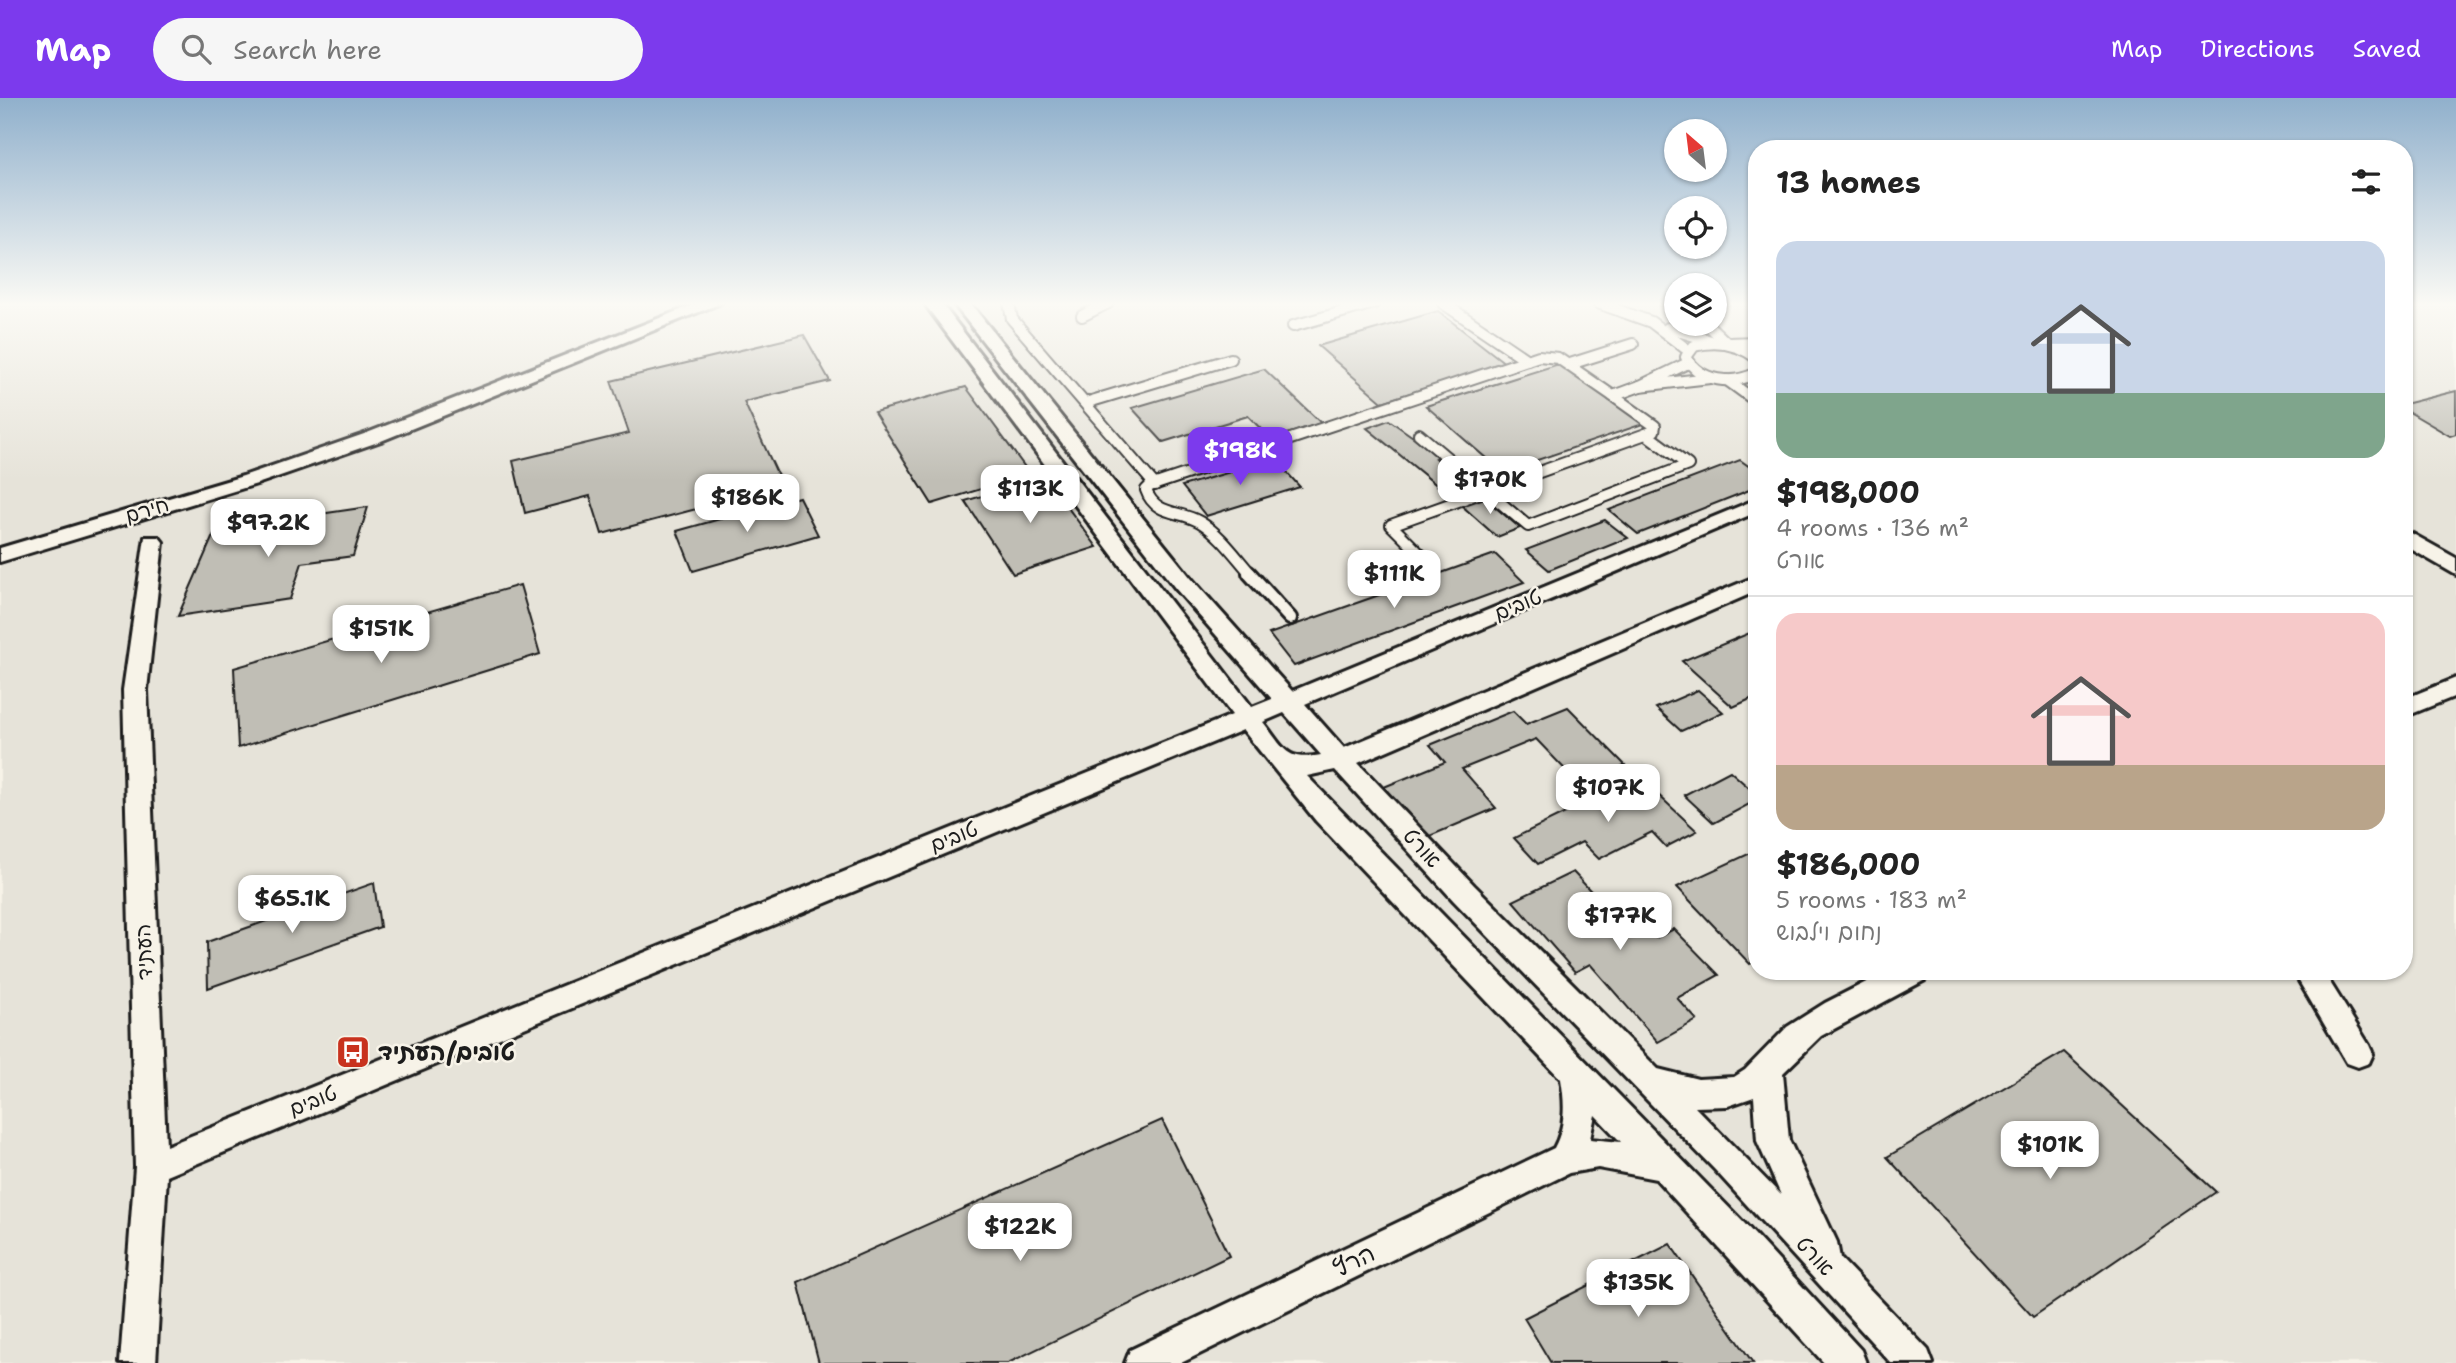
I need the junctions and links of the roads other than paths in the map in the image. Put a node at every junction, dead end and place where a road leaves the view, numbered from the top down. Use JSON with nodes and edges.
{"nodes":[{"id":1,"x":564,"y":362,"type":"edge"},
{"id":2,"x":977,"y":362,"type":"edge"},
{"id":3,"x":1007,"y":362,"type":"edge"},
{"id":4,"x":1049,"y":362,"type":"edge"},
{"id":5,"x":1221,"y":362,"type":"edge"},
{"id":6,"x":1521,"y":362,"type":"edge"},
{"id":7,"x":1565,"y":362,"type":"edge"},
{"id":8,"x":1576,"y":362,"type":"edge"},
{"id":9,"x":1688,"y":363,"type":"joint"},
{"id":10,"x":1570,"y":364,"type":"junction"},
{"id":11,"x":1714,"y":378,"type":"junction"},
{"id":12,"x":1748,"y":378,"type":"edge"},
{"id":13,"x":1726,"y":380,"type":"junction"},
{"id":14,"x":1640,"y":386,"type":"junction"},
{"id":15,"x":1613,"y":396,"type":"junction"},
{"id":16,"x":1748,"y":396,"type":"edge"},
{"id":17,"x":1085,"y":403,"type":"junction"},
{"id":18,"x":1419,"y":433,"type":"dead end"},
{"id":19,"x":1646,"y":434,"type":"junction"},
{"id":20,"x":1155,"y":485,"type":"junction"},
{"id":21,"x":1487,"y":491,"type":"junction"},
{"id":22,"x":1748,"y":509,"type":"edge"},
{"id":23,"x":2413,"y":541,"type":"edge"},
{"id":24,"x":152,"y":542,"type":"dead end"},
{"id":25,"x":0,"y":555,"type":"edge"},
{"id":26,"x":1434,"y":568,"type":"dead end"},
{"id":27,"x":2456,"y":568,"type":"edge"},
{"id":28,"x":1748,"y":587,"type":"edge"},
{"id":29,"x":1290,"y":618,"type":"dead end"},
{"id":30,"x":2456,"y":686,"type":"edge"},
{"id":31,"x":1288,"y":702,"type":"junction"},
{"id":32,"x":2413,"y":705,"type":"edge"},
{"id":33,"x":1247,"y":717,"type":"junction"},
{"id":34,"x":1340,"y":760,"type":"junction"},
{"id":35,"x":1281,"y":763,"type":"junction"},
{"id":36,"x":1898,"y":980,"type":"edge"},
{"id":37,"x":2313,"y":980,"type":"edge"},
{"id":38,"x":2358,"y":1054,"type":"dead end"},
{"id":39,"x":1574,"y":1070,"type":"junction"},
{"id":40,"x":1767,"y":1070,"type":"junction"},
{"id":41,"x":1647,"y":1079,"type":"junction"},
{"id":42,"x":1565,"y":1159,"type":"junction"},
{"id":43,"x":1666,"y":1166,"type":"junction"},
{"id":44,"x":151,"y":1167,"type":"junction"},
{"id":45,"x":1838,"y":1280,"type":"junction"},
{"id":46,"x":1842,"y":1359,"type":"edge"},
{"id":47,"x":138,"y":1363,"type":"edge"},
{"id":48,"x":1143,"y":1363,"type":"edge"},
{"id":49,"x":1915,"y":1363,"type":"edge"}],
"edges":[{"from":1,"to":25,"type":"street","name":"חירם"},
{"from":2,"to":33,"type":"street"},
{"from":3,"to":31,"type":"street","name":"אורט"},
{"from":4,"to":17,"type":"lane"},
{"from":5,"to":17,"type":"lane"},
{"from":6,"to":20,"type":"lane"},
{"from":7,"to":10,"type":"lane"},
{"from":8,"to":10,"type":"lane"},
{"from":9,"to":11,"type":"lane"},
{"from":9,"to":14,"type":"lane"},
{"from":10,"to":15,"type":"lane"},
{"from":11,"to":13,"type":"lane"},
{"from":11,"to":14,"type":"lane"},
{"from":12,"to":13,"type":"lane"},
{"from":13,"to":16,"type":"lane"},
{"from":14,"to":15,"type":"lane"},
{"from":15,"to":19,"type":"lane"},
{"from":17,"to":20,"type":"lane"},
{"from":18,"to":21,"type":"lane"},
{"from":19,"to":21,"type":"lane"},
{"from":19,"to":21,"type":"lane"},
{"from":20,"to":29,"type":"lane"},
{"from":21,"to":26,"type":"lane"},
{"from":22,"to":31,"type":"street","name":"טובים"},
{"from":23,"to":27,"type":"street"},
{"from":24,"to":44,"type":"street","name":"העתיד"},
{"from":28,"to":34,"type":"street"},
{"from":30,"to":32,"type":"street"},
{"from":31,"to":33,"type":"street","name":"טובים"},
{"from":31,"to":34,"type":"street","name":"אורט"},
{"from":33,"to":35,"type":"street"},
{"from":33,"to":44,"type":"street","name":"טובים"},
{"from":34,"to":35,"type":"street"},
{"from":34,"to":41,"type":"street","name":"אורט"},
{"from":35,"to":39,"type":"street"},
{"from":36,"to":40,"type":"street"},
{"from":37,"to":38,"type":"street"},
{"from":39,"to":42,"type":"street"},
{"from":39,"to":43,"type":"street"},
{"from":40,"to":41,"type":"street"},
{"from":40,"to":45,"type":"street"},
{"from":41,"to":45,"type":"street","name":"אורט"},
{"from":42,"to":43,"type":"street","name":"הרץ"},
{"from":42,"to":48,"type":"street","name":"הרץ"},
{"from":43,"to":46,"type":"street"},
{"from":44,"to":47,"type":"street","name":"העתיד"},
{"from":45,"to":49,"type":"street","name":"אורט"}]}
